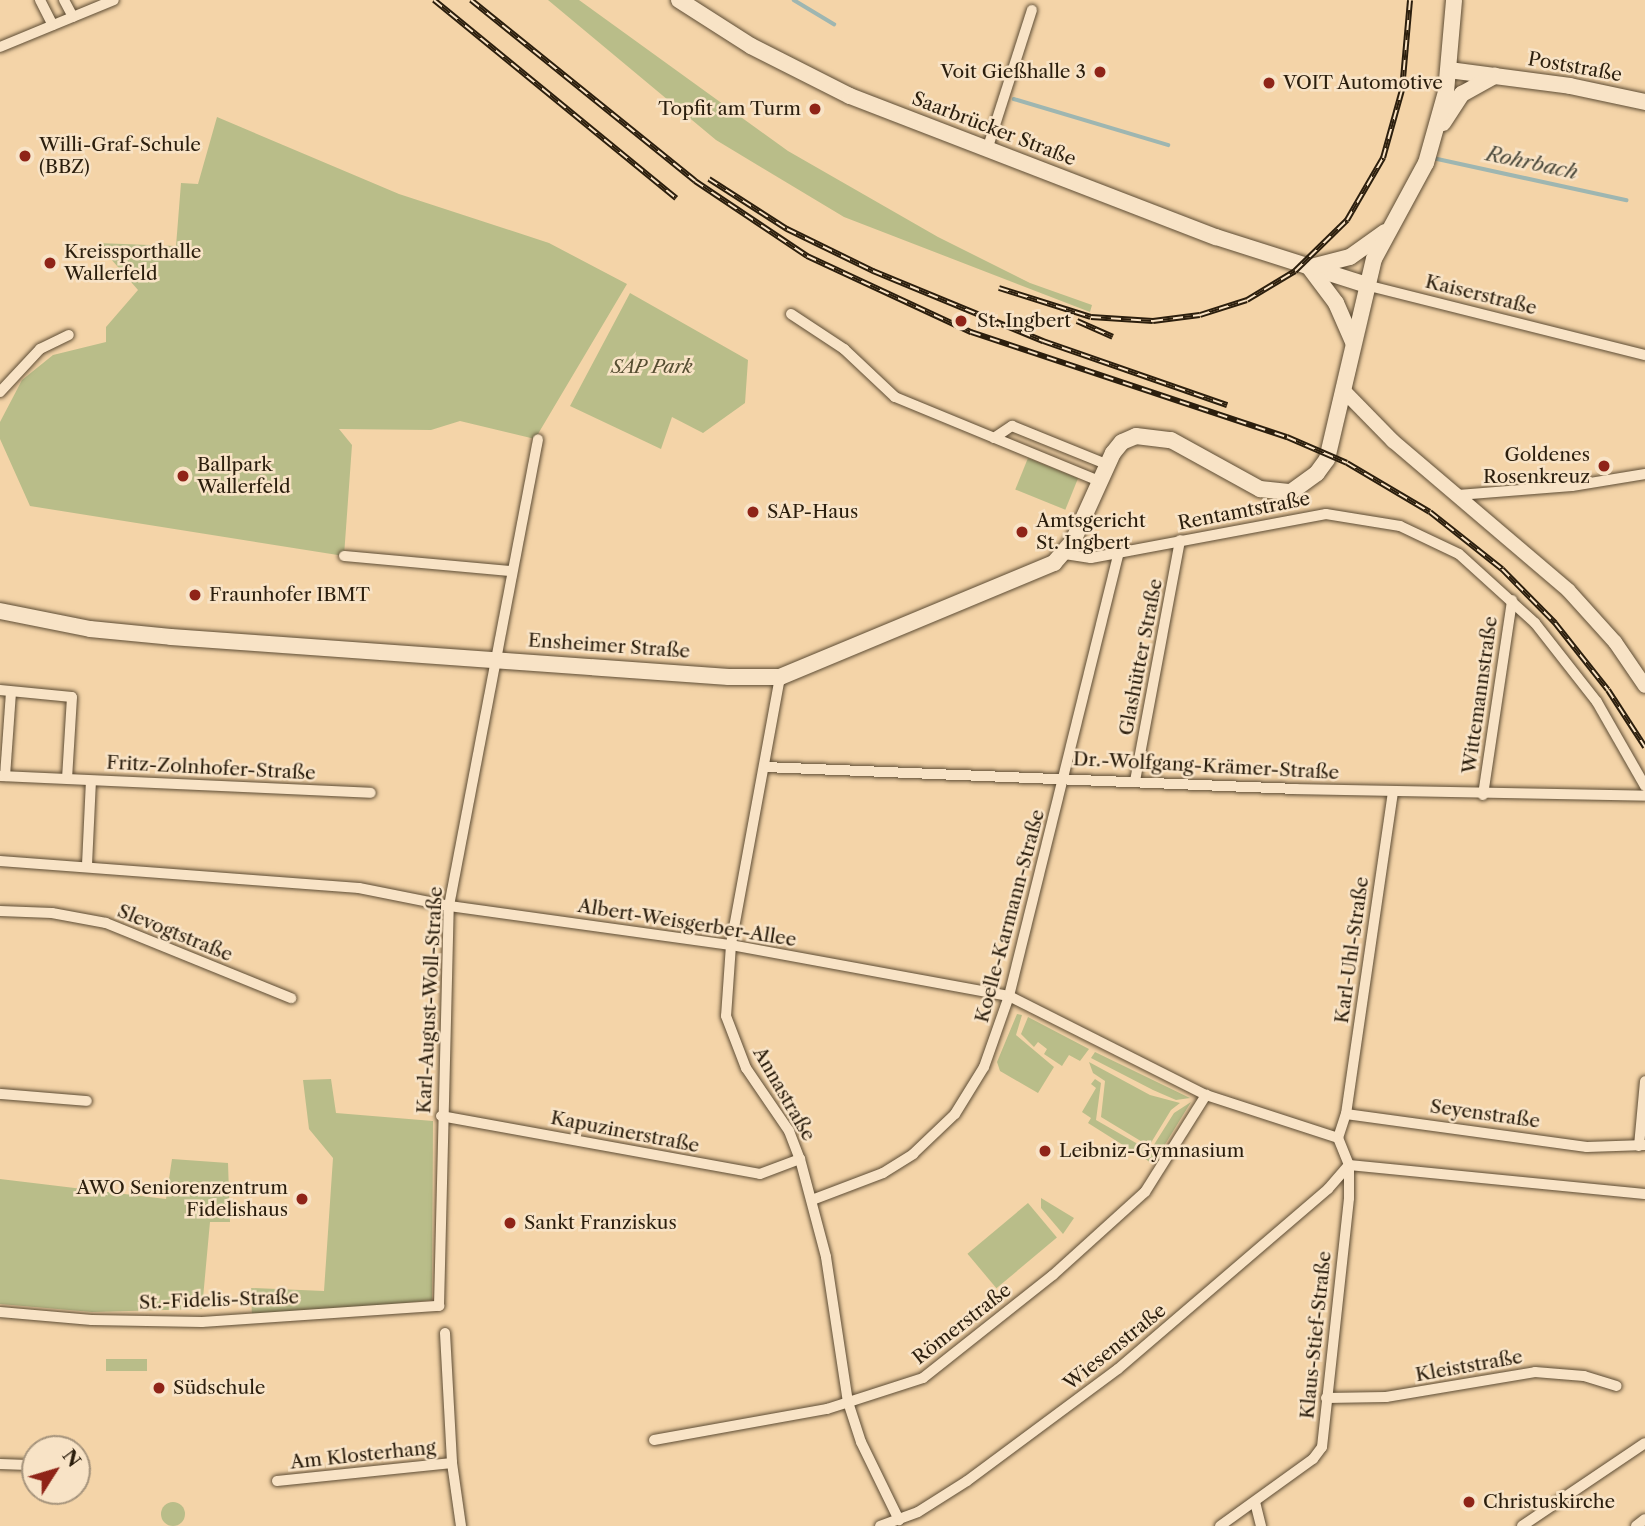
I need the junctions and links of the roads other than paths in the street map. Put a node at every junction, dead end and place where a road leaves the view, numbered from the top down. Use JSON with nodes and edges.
{"nodes":[{"id":1,"x":40,"y":0,"type":"edge"},
{"id":2,"x":64,"y":0,"type":"edge"},
{"id":3,"x":114,"y":0,"type":"edge"},
{"id":4,"x":679,"y":0,"type":"edge"},
{"id":5,"x":1454,"y":0,"type":"edge"},
{"id":6,"x":1032,"y":10,"type":"dead end"},
{"id":7,"x":73,"y":17,"type":"junction"},
{"id":8,"x":53,"y":25,"type":"junction"},
{"id":9,"x":0,"y":47,"type":"edge"},
{"id":10,"x":1449,"y":70,"type":"junction"},
{"id":11,"x":1497,"y":76,"type":"junction"},
{"id":12,"x":1645,"y":102,"type":"edge"},
{"id":13,"x":1433,"y":139,"type":"junction"},
{"id":14,"x":987,"y":150,"type":"junction"},
{"id":15,"x":1389,"y":229,"type":"junction"},
{"id":16,"x":1309,"y":267,"type":"junction"},
{"id":17,"x":1366,"y":285,"type":"junction"},
{"id":18,"x":790,"y":314,"type":"dead end"},
{"id":19,"x":69,"y":335,"type":"dead end"},
{"id":20,"x":1354,"y":345,"type":"junction"},
{"id":21,"x":1645,"y":355,"type":"edge"},
{"id":22,"x":0,"y":392,"type":"edge"},
{"id":23,"x":1345,"y":392,"type":"junction"},
{"id":24,"x":994,"y":438,"type":"junction"},
{"id":25,"x":538,"y":439,"type":"dead end"},
{"id":26,"x":1107,"y":464,"type":"junction"},
{"id":27,"x":1645,"y":474,"type":"edge"},
{"id":28,"x":1099,"y":481,"type":"junction"},
{"id":29,"x":1458,"y":495,"type":"junction"},
{"id":30,"x":1180,"y":540,"type":"junction"},
{"id":31,"x":1065,"y":554,"type":"junction"},
{"id":32,"x":1118,"y":554,"type":"junction"},
{"id":33,"x":344,"y":556,"type":"dead end"},
{"id":34,"x":510,"y":571,"type":"junction"},
{"id":35,"x":1512,"y":600,"type":"junction"},
{"id":36,"x":0,"y":611,"type":"edge"},
{"id":37,"x":496,"y":658,"type":"junction"},
{"id":38,"x":779,"y":677,"type":"junction"},
{"id":39,"x":1645,"y":686,"type":"edge"},
{"id":40,"x":6,"y":691,"type":"edge"},
{"id":41,"x":765,"y":767,"type":"junction"},
{"id":42,"x":2,"y":776,"type":"edge"},
{"id":43,"x":67,"y":778,"type":"junction"},
{"id":44,"x":1066,"y":778,"type":"junction"},
{"id":45,"x":92,"y":780,"type":"junction"},
{"id":46,"x":1135,"y":781,"type":"junction"},
{"id":47,"x":1645,"y":786,"type":"edge"},
{"id":48,"x":1393,"y":791,"type":"junction"},
{"id":49,"x":371,"y":793,"type":"dead end"},
{"id":50,"x":1483,"y":795,"type":"junction"},
{"id":51,"x":1645,"y":796,"type":"edge"},
{"id":52,"x":0,"y":861,"type":"edge"},
{"id":53,"x":87,"y":865,"type":"junction"},
{"id":54,"x":449,"y":906,"type":"junction"},
{"id":55,"x":0,"y":911,"type":"edge"},
{"id":56,"x":731,"y":945,"type":"junction"},
{"id":57,"x":1010,"y":996,"type":"junction"},
{"id":58,"x":291,"y":998,"type":"dead end"},
{"id":59,"x":1645,"y":1081,"type":"edge"},
{"id":60,"x":0,"y":1094,"type":"edge"},
{"id":61,"x":1206,"y":1095,"type":"junction"},
{"id":62,"x":87,"y":1101,"type":"dead end"},
{"id":63,"x":1346,"y":1114,"type":"junction"},
{"id":64,"x":441,"y":1116,"type":"junction"},
{"id":65,"x":1338,"y":1138,"type":"junction"},
{"id":66,"x":1642,"y":1146,"type":"edge"},
{"id":67,"x":800,"y":1158,"type":"junction"},
{"id":68,"x":1349,"y":1165,"type":"junction"},
{"id":69,"x":1645,"y":1194,"type":"edge"},
{"id":70,"x":812,"y":1200,"type":"junction"},
{"id":71,"x":439,"y":1306,"type":"joint"},
{"id":72,"x":0,"y":1312,"type":"edge"},
{"id":73,"x":445,"y":1334,"type":"dead end"},
{"id":74,"x":1616,"y":1386,"type":"dead end"},
{"id":75,"x":1326,"y":1398,"type":"junction"},
{"id":76,"x":848,"y":1402,"type":"junction"},
{"id":77,"x":654,"y":1440,"type":"dead end"},
{"id":78,"x":1645,"y":1443,"type":"edge"},
{"id":79,"x":452,"y":1463,"type":"junction"},
{"id":80,"x":0,"y":1464,"type":"edge"},
{"id":81,"x":21,"y":1465,"type":"edge"},
{"id":82,"x":278,"y":1481,"type":"dead end"},
{"id":83,"x":1255,"y":1502,"type":"junction"},
{"id":84,"x":1645,"y":1519,"type":"edge"},
{"id":85,"x":899,"y":1520,"type":"junction"},
{"id":86,"x":461,"y":1526,"type":"edge"},
{"id":87,"x":880,"y":1526,"type":"edge"},
{"id":88,"x":1220,"y":1526,"type":"edge"},
{"id":89,"x":1261,"y":1526,"type":"edge"},
{"id":90,"x":1522,"y":1526,"type":"edge"},
{"id":91,"x":1636,"y":1526,"type":"edge"}],
"edges":[{"from":1,"to":8,"type":"street"},
{"from":2,"to":7,"type":"street"},
{"from":3,"to":7,"type":"street"},
{"from":4,"to":14,"type":"main road","name":"Saarbrücker Straße"},
{"from":5,"to":10,"type":"main road"},
{"from":6,"to":14,"type":"street"},
{"from":7,"to":8,"type":"street"},
{"from":8,"to":9,"type":"street"},
{"from":10,"to":11,"type":"main road","name":"Poststraße"},
{"from":10,"to":13,"type":"main road"},
{"from":11,"to":12,"type":"main road","name":"Poststraße"},
{"from":11,"to":13,"type":"main road"},
{"from":13,"to":15,"type":"main road"},
{"from":14,"to":16,"type":"main road","name":"Saarbrücker Straße"},
{"from":15,"to":16,"type":"main road"},
{"from":15,"to":17,"type":"main road"},
{"from":16,"to":17,"type":"main road","name":"Kaiserstraße"},
{"from":16,"to":20,"type":"main road"},
{"from":17,"to":20,"type":"main road"},
{"from":17,"to":21,"type":"street","name":"Kaiserstraße"},
{"from":18,"to":24,"type":"street"},
{"from":19,"to":22,"type":"street"},
{"from":20,"to":23,"type":"main road"},
{"from":23,"to":26,"type":"main road"},
{"from":23,"to":29,"type":"street"},
{"from":24,"to":26,"type":"street"},
{"from":24,"to":28,"type":"street"},
{"from":25,"to":34,"type":"street","name":"Karl-August-Woll-Straße"},
{"from":26,"to":28,"type":"main road"},
{"from":27,"to":29,"type":"street"},
{"from":28,"to":31,"type":"main road"},
{"from":29,"to":39,"type":"street"},
{"from":30,"to":32,"type":"street","name":"Rentamtstraße"},
{"from":30,"to":35,"type":"street","name":"Rentamtstraße"},
{"from":30,"to":46,"type":"street","name":"Glashütter Straße"},
{"from":31,"to":32,"type":"street","name":"Rentamtstraße"},
{"from":31,"to":38,"type":"main road","name":"Ensheimer Straße"},
{"from":32,"to":44,"type":"street","name":"Koelle-Karmann-Straße"},
{"from":33,"to":34,"type":"street"},
{"from":34,"to":37,"type":"street","name":"Karl-August-Woll-Straße"},
{"from":35,"to":47,"type":"street","name":"Rentamtstraße"},
{"from":35,"to":50,"type":"street","name":"Wittemannstraße"},
{"from":36,"to":37,"type":"main road","name":"Ensheimer Straße"},
{"from":37,"to":38,"type":"main road","name":"Ensheimer Straße"},
{"from":37,"to":54,"type":"street","name":"Karl-August-Woll-Straße"},
{"from":38,"to":41,"type":"street","name":"Annastraße"},
{"from":40,"to":42,"type":"street"},
{"from":40,"to":43,"type":"street"},
{"from":41,"to":44,"type":"street","name":"Dr.-Wolfgang-Krämer-Straße"},
{"from":41,"to":56,"type":"street","name":"Annastraße"},
{"from":42,"to":43,"type":"street"},
{"from":43,"to":45,"type":"street"},
{"from":44,"to":46,"type":"street","name":"Dr.-Wolfgang-Krämer-Straße"},
{"from":44,"to":57,"type":"street","name":"Koelle-Karmann-Straße"},
{"from":45,"to":49,"type":"street","name":"Fritz-Zolnhofer-Straße"},
{"from":45,"to":53,"type":"street","name":"Fritz-Zolnhofer-Straße"},
{"from":46,"to":48,"type":"street","name":"Dr.-Wolfgang-Krämer-Straße"},
{"from":48,"to":50,"type":"street","name":"Dr.-Wolfgang-Krämer-Straße"},
{"from":48,"to":63,"type":"street","name":"Karl-Uhl-Straße"},
{"from":50,"to":51,"type":"street","name":"Dr.-Wolfgang-Krämer-Straße"},
{"from":52,"to":53,"type":"street","name":"Albert-Weisgerber-Allee"},
{"from":53,"to":54,"type":"street","name":"Albert-Weisgerber-Allee"},
{"from":54,"to":56,"type":"street","name":"Albert-Weisgerber-Allee"},
{"from":54,"to":64,"type":"street","name":"Karl-August-Woll-Straße"},
{"from":55,"to":58,"type":"street","name":"Slevogtstraße"},
{"from":56,"to":57,"type":"street","name":"Albert-Weisgerber-Allee"},
{"from":56,"to":67,"type":"street","name":"Annastraße"},
{"from":57,"to":61,"type":"street","name":"Albert-Weisgerber-Allee"},
{"from":57,"to":70,"type":"street","name":"Koelle-Karmann-Straße"},
{"from":59,"to":66,"type":"street"},
{"from":60,"to":62,"type":"street"},
{"from":61,"to":65,"type":"street","name":"Albert-Weisgerber-Allee"},
{"from":61,"to":76,"type":"street","name":"Römerstraße"},
{"from":63,"to":65,"type":"street"},
{"from":63,"to":66,"type":"street","name":"Seyenstraße"},
{"from":64,"to":67,"type":"street","name":"Kapuzinerstraße"},
{"from":64,"to":71,"type":"street","name":"Karl-August-Woll-Straße"},
{"from":65,"to":68,"type":"street"},
{"from":67,"to":70,"type":"street","name":"Annastraße"},
{"from":68,"to":69,"type":"street"},
{"from":68,"to":75,"type":"street","name":"Klaus-Stief-Straße"},
{"from":68,"to":85,"type":"street","name":"Wiesenstraße"},
{"from":70,"to":76,"type":"street","name":"Annastraße"},
{"from":71,"to":72,"type":"street","name":"St.-Fidelis-Straße"},
{"from":73,"to":79,"type":"street","name":"Am Klosterhang"},
{"from":74,"to":75,"type":"street","name":"Kleiststraße"},
{"from":75,"to":83,"type":"street","name":"Klaus-Stief-Straße"},
{"from":76,"to":77,"type":"street","name":"Römerstraße"},
{"from":76,"to":85,"type":"street","name":"Annastraße"},
{"from":78,"to":90,"type":"street"},
{"from":79,"to":82,"type":"street","name":"Am Klosterhang"},
{"from":79,"to":86,"type":"street","name":"Am Klosterhang"},
{"from":80,"to":81,"type":"street"},
{"from":83,"to":88,"type":"street","name":"Klaus-Stief-Straße"},
{"from":83,"to":89,"type":"street"},
{"from":84,"to":91,"type":"street"},
{"from":85,"to":87,"type":"street","name":"Wiesenstraße"}]}
